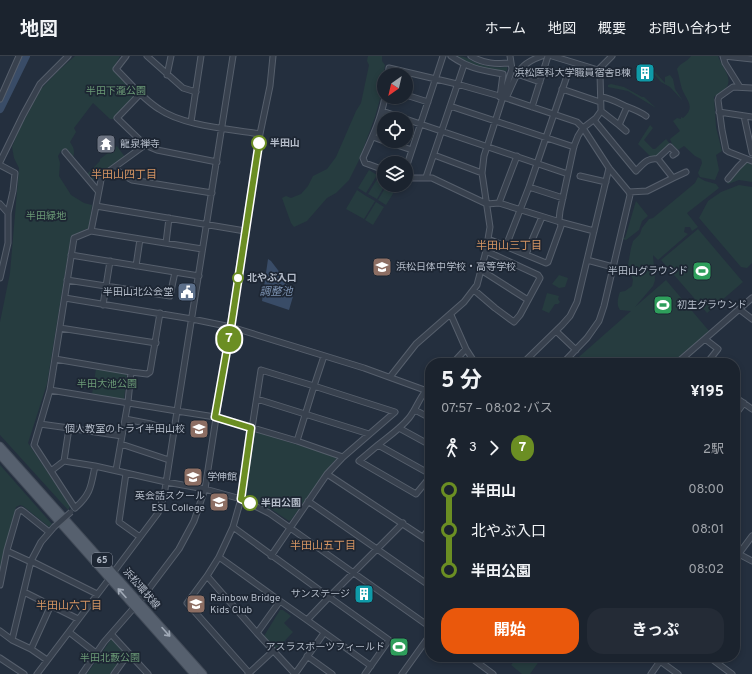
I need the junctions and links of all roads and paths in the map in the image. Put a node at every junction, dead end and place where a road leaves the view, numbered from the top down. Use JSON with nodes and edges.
{"nodes":[{"id":1,"x":19,"y":56,"type":"edge"},
{"id":2,"x":68,"y":56,"type":"edge"},
{"id":3,"x":126,"y":56,"type":"edge"},
{"id":4,"x":147,"y":56,"type":"edge"},
{"id":5,"x":171,"y":56,"type":"edge"},
{"id":6,"x":201,"y":56,"type":"edge"},
{"id":7,"x":233,"y":56,"type":"edge"},
{"id":8,"x":273,"y":56,"type":"edge"},
{"id":9,"x":443,"y":56,"type":"edge"},
{"id":10,"x":451,"y":56,"type":"edge"},
{"id":11,"x":471,"y":56,"type":"edge"},
{"id":12,"x":510,"y":56,"type":"edge"},
{"id":13,"x":542,"y":56,"type":"edge"},
{"id":14,"x":548,"y":56,"type":"edge"},
{"id":15,"x":552,"y":56,"type":"edge"},
{"id":16,"x":612,"y":56,"type":"edge"},
{"id":17,"x":724,"y":56,"type":"edge"},
{"id":18,"x":749,"y":58,"type":"edge"},
{"id":19,"x":511,"y":63,"type":"junction"},
{"id":20,"x":464,"y":65,"type":"junction"},
{"id":21,"x":581,"y":66,"type":"junction"},
{"id":22,"x":598,"y":70,"type":"junction"},
{"id":23,"x":413,"y":74,"type":"edge"},
{"id":24,"x":517,"y":74,"type":"junction"},
{"id":25,"x":167,"y":75,"type":"junction"},
{"id":26,"x":435,"y":79,"type":"junction"},
{"id":27,"x":540,"y":82,"type":"junction"},
{"id":28,"x":457,"y":84,"type":"junction"},
{"id":29,"x":740,"y":87,"type":"junction"},
{"id":30,"x":752,"y":88,"type":"edge"},
{"id":31,"x":562,"y":89,"type":"junction"},
{"id":32,"x":196,"y":92,"type":"junction"},
{"id":33,"x":141,"y":93,"type":"junction"},
{"id":34,"x":413,"y":97,"type":"edge"},
{"id":35,"x":503,"y":97,"type":"junction"},
{"id":36,"x":0,"y":99,"type":"edge"},
{"id":37,"x":600,"y":100,"type":"junction"},
{"id":38,"x":428,"y":102,"type":"junction"},
{"id":39,"x":384,"y":104,"type":"edge"},
{"id":40,"x":450,"y":106,"type":"junction"},
{"id":41,"x":532,"y":107,"type":"junction"},
{"id":42,"x":628,"y":107,"type":"junction"},
{"id":43,"x":382,"y":111,"type":"junction"},
{"id":44,"x":601,"y":111,"type":"junction"},
{"id":45,"x":719,"y":112,"type":"junction"},
{"id":46,"x":644,"y":113,"type":"dead end"},
{"id":47,"x":554,"y":114,"type":"junction"},
{"id":48,"x":744,"y":116,"type":"junction"},
{"id":49,"x":752,"y":117,"type":"edge"},
{"id":50,"x":594,"y":120,"type":"junction"},
{"id":51,"x":495,"y":121,"type":"junction"},
{"id":52,"x":191,"y":122,"type":"junction"},
{"id":53,"x":420,"y":123,"type":"junction"},
{"id":54,"x":620,"y":125,"type":"junction"},
{"id":55,"x":222,"y":127,"type":"junction"},
{"id":56,"x":583,"y":128,"type":"junction"},
{"id":57,"x":442,"y":130,"type":"junction"},
{"id":58,"x":626,"y":131,"type":"dead end"},
{"id":59,"x":260,"y":134,"type":"junction"},
{"id":60,"x":373,"y":137,"type":"junction"},
{"id":61,"x":377,"y":138,"type":"edge"},
{"id":62,"x":546,"y":138,"type":"junction"},
{"id":63,"x":145,"y":145,"type":"junction"},
{"id":64,"x":751,"y":145,"type":"edge"},
{"id":65,"x":487,"y":146,"type":"junction"},
{"id":66,"x":574,"y":147,"type":"junction"},
{"id":67,"x":406,"y":148,"type":"edge"},
{"id":68,"x":412,"y":150,"type":"junction"},
{"id":69,"x":65,"y":152,"type":"dead end"},
{"id":70,"x":752,"y":153,"type":"edge"},
{"id":71,"x":673,"y":154,"type":"dead end"},
{"id":72,"x":434,"y":155,"type":"junction"},
{"id":73,"x":410,"y":156,"type":"edge"},
{"id":74,"x":517,"y":156,"type":"junction"},
{"id":75,"x":657,"y":159,"type":"junction"},
{"id":76,"x":746,"y":160,"type":"junction"},
{"id":77,"x":752,"y":161,"type":"edge"},
{"id":78,"x":217,"y":162,"type":"junction"},
{"id":79,"x":537,"y":163,"type":"junction"},
{"id":80,"x":0,"y":164,"type":"edge"},
{"id":81,"x":115,"y":167,"type":"junction"},
{"id":82,"x":377,"y":167,"type":"edge"},
{"id":83,"x":609,"y":168,"type":"junction"},
{"id":84,"x":686,"y":172,"type":"dead end"},
{"id":85,"x":482,"y":173,"type":"junction"},
{"id":86,"x":568,"y":174,"type":"junction"},
{"id":87,"x":580,"y":176,"type":"dead end"},
{"id":88,"x":426,"y":177,"type":"junction"},
{"id":89,"x":413,"y":178,"type":"edge"},
{"id":90,"x":673,"y":178,"type":"junction"},
{"id":91,"x":728,"y":179,"type":"dead end"},
{"id":92,"x":606,"y":182,"type":"junction"},
{"id":93,"x":529,"y":187,"type":"junction"},
{"id":94,"x":98,"y":191,"type":"junction"},
{"id":95,"x":629,"y":192,"type":"junction"},
{"id":96,"x":212,"y":193,"type":"junction"},
{"id":97,"x":563,"y":198,"type":"junction"},
{"id":98,"x":499,"y":203,"type":"junction"},
{"id":99,"x":0,"y":204,"type":"edge"},
{"id":100,"x":487,"y":204,"type":"junction"},
{"id":101,"x":96,"y":206,"type":"junction"},
{"id":102,"x":521,"y":210,"type":"junction"},
{"id":103,"x":8,"y":213,"type":"junction"},
{"id":104,"x":542,"y":217,"type":"junction"},
{"id":105,"x":170,"y":218,"type":"junction"},
{"id":106,"x":560,"y":222,"type":"junction"},
{"id":107,"x":207,"y":224,"type":"junction"},
{"id":108,"x":91,"y":231,"type":"junction"},
{"id":109,"x":245,"y":231,"type":"junction"},
{"id":110,"x":594,"y":231,"type":"junction"},
{"id":111,"x":140,"y":239,"type":"junction"},
{"id":112,"x":488,"y":239,"type":"junction"},
{"id":113,"x":166,"y":243,"type":"junction"},
{"id":114,"x":506,"y":246,"type":"junction"},
{"id":115,"x":202,"y":250,"type":"junction"},
{"id":116,"x":486,"y":251,"type":"junction"},
{"id":117,"x":526,"y":254,"type":"junction"},
{"id":118,"x":71,"y":255,"type":"junction"},
{"id":119,"x":587,"y":260,"type":"junction"},
{"id":120,"x":110,"y":262,"type":"junction"},
{"id":121,"x":136,"y":266,"type":"junction"},
{"id":122,"x":613,"y":267,"type":"junction"},
{"id":123,"x":481,"y":270,"type":"junction"},
{"id":124,"x":175,"y":272,"type":"junction"},
{"id":125,"x":199,"y":276,"type":"junction"},
{"id":126,"x":0,"y":278,"type":"edge"},
{"id":127,"x":67,"y":280,"type":"junction"},
{"id":128,"x":106,"y":286,"type":"junction"},
{"id":129,"x":474,"y":290,"type":"junction"},
{"id":130,"x":65,"y":298,"type":"junction"},
{"id":131,"x":752,"y":298,"type":"edge"},
{"id":132,"x":528,"y":300,"type":"junction"},
{"id":133,"x":103,"y":305,"type":"junction"},
{"id":134,"x":739,"y":309,"type":"junction"},
{"id":135,"x":160,"y":313,"type":"junction"},
{"id":136,"x":451,"y":315,"type":"junction"},
{"id":137,"x":192,"y":319,"type":"junction"},
{"id":138,"x":752,"y":319,"type":"edge"},
{"id":139,"x":231,"y":327,"type":"junction"},
{"id":140,"x":60,"y":328,"type":"junction"},
{"id":141,"x":556,"y":331,"type":"junction"},
{"id":142,"x":705,"y":339,"type":"junction"},
{"id":143,"x":156,"y":343,"type":"junction"},
{"id":144,"x":466,"y":349,"type":"junction"},
{"id":145,"x":576,"y":350,"type":"junction"},
{"id":146,"x":324,"y":356,"type":"junction"},
{"id":147,"x":458,"y":358,"type":"edge"},
{"id":148,"x":472,"y":358,"type":"edge"},
{"id":149,"x":528,"y":358,"type":"edge"},
{"id":150,"x":568,"y":358,"type":"edge"},
{"id":151,"x":683,"y":358,"type":"edge"},
{"id":152,"x":711,"y":358,"type":"edge"},
{"id":153,"x":55,"y":359,"type":"junction"},
{"id":154,"x":131,"y":372,"type":"junction"},
{"id":155,"x":390,"y":377,"type":"junction"},
{"id":156,"x":314,"y":386,"type":"junction"},
{"id":157,"x":425,"y":388,"type":"edge"},
{"id":158,"x":50,"y":390,"type":"junction"},
{"id":159,"x":425,"y":392,"type":"edge"},
{"id":160,"x":256,"y":399,"type":"junction"},
{"id":161,"x":740,"y":400,"type":"edge"},
{"id":162,"x":128,"y":402,"type":"junction"},
{"id":163,"x":744,"y":403,"type":"junction"},
{"id":164,"x":740,"y":408,"type":"edge"},
{"id":165,"x":415,"y":410,"type":"junction"},
{"id":166,"x":752,"y":410,"type":"edge"},
{"id":167,"x":177,"y":411,"type":"junction"},
{"id":168,"x":306,"y":414,"type":"junction"},
{"id":169,"x":425,"y":415,"type":"edge"},
{"id":170,"x":215,"y":417,"type":"junction"},
{"id":171,"x":125,"y":419,"type":"junction"},
{"id":172,"x":40,"y":424,"type":"junction"},
{"id":173,"x":69,"y":428,"type":"junction"},
{"id":174,"x":251,"y":428,"type":"junction"},
{"id":175,"x":399,"y":428,"type":"junction"},
{"id":176,"x":174,"y":432,"type":"junction"},
{"id":177,"x":368,"y":434,"type":"junction"},
{"id":178,"x":122,"y":436,"type":"junction"},
{"id":179,"x":297,"y":441,"type":"junction"},
{"id":180,"x":425,"y":442,"type":"edge"},
{"id":181,"x":121,"y":444,"type":"junction"},
{"id":182,"x":378,"y":445,"type":"junction"},
{"id":183,"x":0,"y":446,"type":"edge"},
{"id":184,"x":0,"y":455,"type":"edge"},
{"id":185,"x":343,"y":457,"type":"junction"},
{"id":186,"x":169,"y":460,"type":"junction"},
{"id":187,"x":64,"y":461,"type":"junction"},
{"id":188,"x":95,"y":466,"type":"junction"},
{"id":189,"x":116,"y":470,"type":"junction"},
{"id":190,"x":51,"y":471,"type":"junction"},
{"id":191,"x":425,"y":471,"type":"edge"},
{"id":192,"x":126,"y":473,"type":"junction"},
{"id":193,"x":327,"y":474,"type":"junction"},
{"id":194,"x":166,"y":482,"type":"junction"},
{"id":195,"x":425,"y":483,"type":"edge"},
{"id":196,"x":205,"y":489,"type":"junction"},
{"id":197,"x":241,"y":499,"type":"junction"},
{"id":198,"x":308,"y":501,"type":"junction"},
{"id":199,"x":75,"y":508,"type":"junction"},
{"id":200,"x":403,"y":523,"type":"junction"},
{"id":201,"x":233,"y":527,"type":"junction"},
{"id":202,"x":290,"y":527,"type":"junction"},
{"id":203,"x":49,"y":532,"type":"junction"},
{"id":204,"x":425,"y":534,"type":"edge"},
{"id":205,"x":752,"y":536,"type":"edge"},
{"id":206,"x":140,"y":537,"type":"junction"},
{"id":207,"x":423,"y":537,"type":"joint"},
{"id":208,"x":378,"y":549,"type":"junction"},
{"id":209,"x":7,"y":550,"type":"junction"},
{"id":210,"x":740,"y":550,"type":"edge"},
{"id":211,"x":740,"y":555,"type":"edge"},
{"id":212,"x":271,"y":556,"type":"junction"},
{"id":213,"x":219,"y":557,"type":"junction"},
{"id":214,"x":31,"y":561,"type":"junction"},
{"id":215,"x":752,"y":561,"type":"edge"},
{"id":216,"x":354,"y":573,"type":"junction"},
{"id":217,"x":111,"y":576,"type":"junction"},
{"id":218,"x":207,"y":576,"type":"junction"},
{"id":219,"x":425,"y":582,"type":"edge"},
{"id":220,"x":0,"y":585,"type":"edge"},
{"id":221,"x":24,"y":592,"type":"junction"},
{"id":222,"x":97,"y":594,"type":"junction"},
{"id":223,"x":329,"y":597,"type":"junction"},
{"id":224,"x":280,"y":602,"type":"junction"},
{"id":225,"x":51,"y":605,"type":"junction"},
{"id":226,"x":137,"y":605,"type":"junction"},
{"id":227,"x":78,"y":619,"type":"junction"},
{"id":228,"x":307,"y":620,"type":"junction"},
{"id":229,"x":425,"y":623,"type":"edge"},
{"id":230,"x":0,"y":631,"type":"edge"},
{"id":231,"x":69,"y":632,"type":"junction"},
{"id":232,"x":324,"y":632,"type":"junction"},
{"id":233,"x":257,"y":633,"type":"junction"},
{"id":234,"x":111,"y":634,"type":"junction"},
{"id":235,"x":12,"y":640,"type":"junction"},
{"id":236,"x":425,"y":642,"type":"edge"},
{"id":237,"x":31,"y":649,"type":"junction"},
{"id":238,"x":273,"y":651,"type":"junction"},
{"id":239,"x":96,"y":653,"type":"junction"},
{"id":240,"x":129,"y":653,"type":"junction"},
{"id":241,"x":307,"y":656,"type":"junction"},
{"id":242,"x":0,"y":658,"type":"edge"},
{"id":243,"x":47,"y":660,"type":"junction"},
{"id":244,"x":477,"y":662,"type":"edge"},
{"id":245,"x":660,"y":662,"type":"edge"},
{"id":246,"x":665,"y":662,"type":"edge"},
{"id":247,"x":716,"y":662,"type":"edge"},
{"id":248,"x":371,"y":666,"type":"junction"},
{"id":249,"x":24,"y":674,"type":"edge"},
{"id":250,"x":37,"y":674,"type":"edge"},
{"id":251,"x":82,"y":674,"type":"edge"},
{"id":252,"x":114,"y":674,"type":"edge"},
{"id":253,"x":148,"y":674,"type":"edge"},
{"id":254,"x":194,"y":674,"type":"edge"},
{"id":255,"x":203,"y":674,"type":"edge"},
{"id":256,"x":249,"y":674,"type":"edge"},
{"id":257,"x":295,"y":674,"type":"edge"},
{"id":258,"x":332,"y":674,"type":"edge"},
{"id":259,"x":365,"y":674,"type":"edge"},
{"id":260,"x":402,"y":674,"type":"edge"},
{"id":261,"x":493,"y":674,"type":"edge"},
{"id":262,"x":650,"y":674,"type":"edge"},
{"id":263,"x":678,"y":674,"type":"edge"},
{"id":264,"x":732,"y":674,"type":"edge"}],
"edges":[{"from":1,"to":36,"type":"street"},
{"from":2,"to":80,"type":"street"},
{"from":3,"to":33,"type":"street"},
{"from":4,"to":25,"type":"street"},
{"from":5,"to":25,"type":"street"},
{"from":6,"to":32,"type":"street"},
{"from":7,"to":55,"type":"street"},
{"from":8,"to":59,"type":"street"},
{"from":9,"to":26,"type":"street"},
{"from":10,"to":20,"type":"street"},
{"from":11,"to":19,"type":"street"},
{"from":12,"to":19,"type":"street"},
{"from":13,"to":24,"type":"street"},
{"from":14,"to":27,"type":"street"},
{"from":15,"to":21,"type":"street"},
{"from":16,"to":22,"type":"street"},
{"from":17,"to":18,"type":"street"},
{"from":17,"to":29,"type":"street"},
{"from":19,"to":35,"type":"street"},
{"from":20,"to":28,"type":"street"},
{"from":20,"to":35,"type":"street"},
{"from":21,"to":22,"type":"street"},
{"from":21,"to":31,"type":"street"},
{"from":22,"to":37,"type":"street"},
{"from":23,"to":26,"type":"street"},
{"from":24,"to":27,"type":"street"},
{"from":24,"to":35,"type":"street"},
{"from":25,"to":32,"type":"street"},
{"from":26,"to":28,"type":"street"},
{"from":26,"to":38,"type":"street"},
{"from":27,"to":41,"type":"street"},
{"from":28,"to":35,"type":"street"},
{"from":28,"to":40,"type":"street"},
{"from":29,"to":30,"type":"street"},
{"from":29,"to":45,"type":"street"},
{"from":31,"to":37,"type":"street"},
{"from":31,"to":47,"type":"street"},
{"from":32,"to":52,"type":"street"},
{"from":33,"to":52,"type":"street"},
{"from":33,"to":63,"type":"street"},
{"from":34,"to":38,"type":"street"},
{"from":35,"to":41,"type":"street"},
{"from":35,"to":51,"type":"street"},
{"from":37,"to":42,"type":"street"},
{"from":37,"to":44,"type":"street"},
{"from":38,"to":53,"type":"street"},
{"from":39,"to":43,"type":"street"},
{"from":40,"to":51,"type":"street"},
{"from":40,"to":57,"type":"street"},
{"from":41,"to":47,"type":"street"},
{"from":42,"to":46,"type":"street"},
{"from":42,"to":54,"type":"street"},
{"from":43,"to":53,"type":"street"},
{"from":43,"to":60,"type":"street"},
{"from":44,"to":50,"type":"street"},
{"from":44,"to":54,"type":"street"},
{"from":45,"to":48,"type":"street"},
{"from":45,"to":76,"type":"street"},
{"from":47,"to":56,"type":"street"},
{"from":47,"to":62,"type":"street"},
{"from":48,"to":49,"type":"street"},
{"from":48,"to":64,"type":"street"},
{"from":50,"to":56,"type":"street"},
{"from":50,"to":75,"type":"street"},
{"from":51,"to":62,"type":"street"},
{"from":51,"to":65,"type":"street"},
{"from":52,"to":55,"type":"street"},
{"from":53,"to":57,"type":"street"},
{"from":53,"to":68,"type":"street"},
{"from":54,"to":58,"type":"street"},
{"from":55,"to":59,"type":"street"},
{"from":55,"to":78,"type":"street"},
{"from":56,"to":66,"type":"street"},
{"from":56,"to":83,"type":"street"},
{"from":57,"to":65,"type":"street"},
{"from":57,"to":72,"type":"street"},
{"from":59,"to":109,"type":"street"},
{"from":60,"to":61,"type":"street"},
{"from":60,"to":82,"type":"street"},
{"from":62,"to":66,"type":"street"},
{"from":62,"to":79,"type":"street"},
{"from":63,"to":78,"type":"street"},
{"from":63,"to":81,"type":"street"},
{"from":64,"to":70,"type":"street"},
{"from":65,"to":74,"type":"street"},
{"from":65,"to":85,"type":"street"},
{"from":66,"to":86,"type":"street"},
{"from":67,"to":68,"type":"street"},
{"from":68,"to":73,"type":"street"},
{"from":69,"to":94,"type":"street"},
{"from":71,"to":75,"type":"street"},
{"from":72,"to":85,"type":"street"},
{"from":72,"to":88,"type":"street"},
{"from":74,"to":79,"type":"street"},
{"from":74,"to":98,"type":"street"},
{"from":75,"to":90,"type":"street"},
{"from":76,"to":77,"type":"street"},
{"from":76,"to":91,"type":"street"},
{"from":78,"to":96,"type":"street"},
{"from":79,"to":86,"type":"street"},
{"from":79,"to":93,"type":"street"},
{"from":80,"to":103,"type":"street"},
{"from":81,"to":94,"type":"street"},
{"from":81,"to":96,"type":"street"},
{"from":83,"to":92,"type":"street"},
{"from":83,"to":95,"type":"street"},
{"from":84,"to":90,"type":"street"},
{"from":85,"to":100,"type":"street"},
{"from":86,"to":97,"type":"street"},
{"from":87,"to":92,"type":"street"},
{"from":88,"to":89,"type":"street"},
{"from":88,"to":100,"type":"street"},
{"from":90,"to":95,"type":"street"},
{"from":92,"to":110,"type":"street"},
{"from":93,"to":97,"type":"street"},
{"from":93,"to":102,"type":"street"},
{"from":94,"to":101,"type":"street"},
{"from":95,"to":122,"type":"street"},
{"from":96,"to":107,"type":"street"},
{"from":97,"to":106,"type":"street"},
{"from":98,"to":100,"type":"street"},
{"from":98,"to":102,"type":"street"},
{"from":99,"to":103,"type":"street"},
{"from":100,"to":112,"type":"street"},
{"from":101,"to":105,"type":"street"},
{"from":101,"to":108,"type":"street"},
{"from":102,"to":104,"type":"street"},
{"from":102,"to":114,"type":"street"},
{"from":103,"to":126,"type":"street"},
{"from":104,"to":106,"type":"street"},
{"from":104,"to":117,"type":"street"},
{"from":105,"to":107,"type":"street"},
{"from":105,"to":113,"type":"street"},
{"from":106,"to":110,"type":"street"},
{"from":106,"to":117,"type":"street"},
{"from":107,"to":109,"type":"street"},
{"from":107,"to":115,"type":"street"},
{"from":108,"to":111,"type":"street"},
{"from":108,"to":118,"type":"street"},
{"from":109,"to":139,"type":"street"},
{"from":110,"to":119,"type":"street"},
{"from":111,"to":113,"type":"street"},
{"from":111,"to":121,"type":"street"},
{"from":112,"to":114,"type":"street"},
{"from":112,"to":116,"type":"street"},
{"from":113,"to":115,"type":"street"},
{"from":114,"to":117,"type":"street"},
{"from":115,"to":125,"type":"street"},
{"from":116,"to":123,"type":"street"},
{"from":116,"to":132,"type":"street"},
{"from":118,"to":120,"type":"street"},
{"from":118,"to":127,"type":"street"},
{"from":119,"to":122,"type":"street"},
{"from":119,"to":141,"type":"street"},
{"from":120,"to":121,"type":"street"},
{"from":120,"to":128,"type":"street"},
{"from":121,"to":124,"type":"street"},
{"from":122,"to":145,"type":"street"},
{"from":123,"to":129,"type":"street"},
{"from":123,"to":132,"type":"street"},
{"from":124,"to":125,"type":"street"},
{"from":124,"to":128,"type":"street"},
{"from":125,"to":137,"type":"street"},
{"from":127,"to":128,"type":"street"},
{"from":127,"to":130,"type":"street"},
{"from":128,"to":133,"type":"street"},
{"from":129,"to":132,"type":"street"},
{"from":129,"to":136,"type":"street"},
{"from":130,"to":133,"type":"street"},
{"from":130,"to":140,"type":"street"},
{"from":131,"to":134,"type":"street"},
{"from":133,"to":135,"type":"street"},
{"from":134,"to":138,"type":"street"},
{"from":134,"to":142,"type":"street"},
{"from":135,"to":137,"type":"street"},
{"from":135,"to":143,"type":"street"},
{"from":136,"to":144,"type":"street"},
{"from":136,"to":155,"type":"street"},
{"from":137,"to":139,"type":"street"},
{"from":137,"to":167,"type":"street"},
{"from":139,"to":146,"type":"street"},
{"from":139,"to":170,"type":"street"},
{"from":140,"to":143,"type":"street"},
{"from":140,"to":153,"type":"street"},
{"from":141,"to":145,"type":"street"},
{"from":141,"to":149,"type":"street"},
{"from":142,"to":151,"type":"street"},
{"from":142,"to":152,"type":"street"},
{"from":143,"to":154,"type":"street"},
{"from":144,"to":147,"type":"street"},
{"from":144,"to":148,"type":"street"},
{"from":145,"to":150,"type":"street"},
{"from":146,"to":155,"type":"street"},
{"from":146,"to":156,"type":"street"},
{"from":153,"to":154,"type":"street"},
{"from":153,"to":158,"type":"street"},
{"from":154,"to":162,"type":"street"},
{"from":155,"to":157,"type":"street"},
{"from":156,"to":160,"type":"street"},
{"from":156,"to":168,"type":"street"},
{"from":156,"to":177,"type":"street"},
{"from":158,"to":162,"type":"street"},
{"from":158,"to":172,"type":"street"},
{"from":159,"to":165,"type":"street"},
{"from":160,"to":168,"type":"street"},
{"from":160,"to":174,"type":"street"},
{"from":161,"to":163,"type":"street"},
{"from":162,"to":167,"type":"street"},
{"from":162,"to":171,"type":"street"},
{"from":163,"to":164,"type":"street"},
{"from":163,"to":166,"type":"street"},
{"from":165,"to":169,"type":"street"},
{"from":165,"to":175,"type":"street"},
{"from":167,"to":170,"type":"street"},
{"from":167,"to":176,"type":"street"},
{"from":168,"to":177,"type":"street"},
{"from":168,"to":179,"type":"street"},
{"from":170,"to":174,"type":"street"},
{"from":170,"to":196,"type":"street"},
{"from":171,"to":176,"type":"street"},
{"from":171,"to":178,"type":"street"},
{"from":172,"to":173,"type":"street"},
{"from":172,"to":190,"type":"street"},
{"from":173,"to":178,"type":"street"},
{"from":173,"to":187,"type":"street"},
{"from":174,"to":179,"type":"street"},
{"from":174,"to":197,"type":"street"},
{"from":175,"to":180,"type":"street"},
{"from":175,"to":182,"type":"street"},
{"from":176,"to":186,"type":"street"},
{"from":177,"to":185,"type":"street"},
{"from":178,"to":181,"type":"street"},
{"from":179,"to":185,"type":"street"},
{"from":181,"to":186,"type":"street"},
{"from":181,"to":189,"type":"street"},
{"from":182,"to":191,"type":"street"},
{"from":182,"to":195,"type":"street"},
{"from":183,"to":217,"type":"main road","name":"浜松環状線","number":"65"},
{"from":184,"to":217,"type":"main road","name":"浜松環状線","number":"65"},
{"from":185,"to":193,"type":"street"},
{"from":186,"to":194,"type":"street"},
{"from":187,"to":188,"type":"street"},
{"from":187,"to":190,"type":"street"},
{"from":188,"to":189,"type":"street"},
{"from":188,"to":199,"type":"street"},
{"from":189,"to":192,"type":"street"},
{"from":190,"to":199,"type":"street"},
{"from":192,"to":194,"type":"street"},
{"from":192,"to":206,"type":"street"},
{"from":193,"to":198,"type":"street"},
{"from":193,"to":200,"type":"street"},
{"from":194,"to":196,"type":"street"},
{"from":194,"to":206,"type":"street"},
{"from":196,"to":197,"type":"street"},
{"from":196,"to":226,"type":"street"},
{"from":197,"to":201,"type":"street"},
{"from":197,"to":202,"type":"street"},
{"from":198,"to":202,"type":"street"},
{"from":198,"to":208,"type":"street"},
{"from":199,"to":203,"type":"street","bridge":true},
{"from":200,"to":207,"type":"street"},
{"from":200,"to":208,"type":"street"},
{"from":201,"to":212,"type":"street"},
{"from":201,"to":213,"type":"street"},
{"from":202,"to":212,"type":"street"},
{"from":202,"to":216,"type":"street"},
{"from":203,"to":209,"type":"street"},
{"from":203,"to":214,"type":"street"},
{"from":204,"to":207,"type":"street"},
{"from":205,"to":210,"type":"street"},
{"from":206,"to":217,"type":"street"},
{"from":208,"to":216,"type":"street"},
{"from":208,"to":219,"type":"street"},
{"from":209,"to":214,"type":"street"},
{"from":209,"to":220,"type":"street"},
{"from":211,"to":215,"type":"street"},
{"from":212,"to":223,"type":"street"},
{"from":213,"to":218,"type":"street"},
{"from":213,"to":224,"type":"street"},
{"from":214,"to":221,"type":"street"},
{"from":214,"to":222,"type":"street"},
{"from":216,"to":223,"type":"street"},
{"from":216,"to":229,"type":"street"},
{"from":217,"to":222,"type":"street"},
{"from":217,"to":226,"type":"main road","name":"浜松環状線","number":"65"},
{"from":218,"to":233,"type":"street"},
{"from":218,"to":256,"type":"street"},
{"from":221,"to":225,"type":"street"},
{"from":221,"to":235,"type":"street"},
{"from":222,"to":227,"type":"street"},
{"from":223,"to":228,"type":"street"},
{"from":223,"to":248,"type":"street"},
{"from":224,"to":228,"type":"street"},
{"from":224,"to":233,"type":"street"},
{"from":225,"to":227,"type":"street"},
{"from":225,"to":237,"type":"street"},
{"from":226,"to":234,"type":"street"},
{"from":226,"to":254,"type":"main road","name":"浜松環状線","number":"65"},
{"from":226,"to":255,"type":"main road","name":"浜松環状線","number":"65","one_way":true},
{"from":227,"to":231,"type":"street"},
{"from":228,"to":232,"type":"street"},
{"from":230,"to":235,"type":"street"},
{"from":231,"to":239,"type":"street"},
{"from":231,"to":243,"type":"street"},
{"from":232,"to":241,"type":"street"},
{"from":232,"to":248,"type":"street"},
{"from":233,"to":238,"type":"street"},
{"from":234,"to":239,"type":"street"},
{"from":234,"to":240,"type":"street"},
{"from":235,"to":237,"type":"street"},
{"from":236,"to":260,"type":"street"},
{"from":237,"to":243,"type":"street"},
{"from":238,"to":256,"type":"street"},
{"from":238,"to":257,"type":"street"},
{"from":239,"to":251,"type":"street"},
{"from":240,"to":252,"type":"street"},
{"from":240,"to":253,"type":"street"},
{"from":241,"to":257,"type":"street"},
{"from":241,"to":258,"type":"street"},
{"from":242,"to":249,"type":"street"},
{"from":243,"to":250,"type":"street"},
{"from":244,"to":261,"type":"street"},
{"from":245,"to":262,"type":"street"},
{"from":246,"to":263,"type":"street"},
{"from":247,"to":264,"type":"street"},
{"from":248,"to":259,"type":"street"}]}
